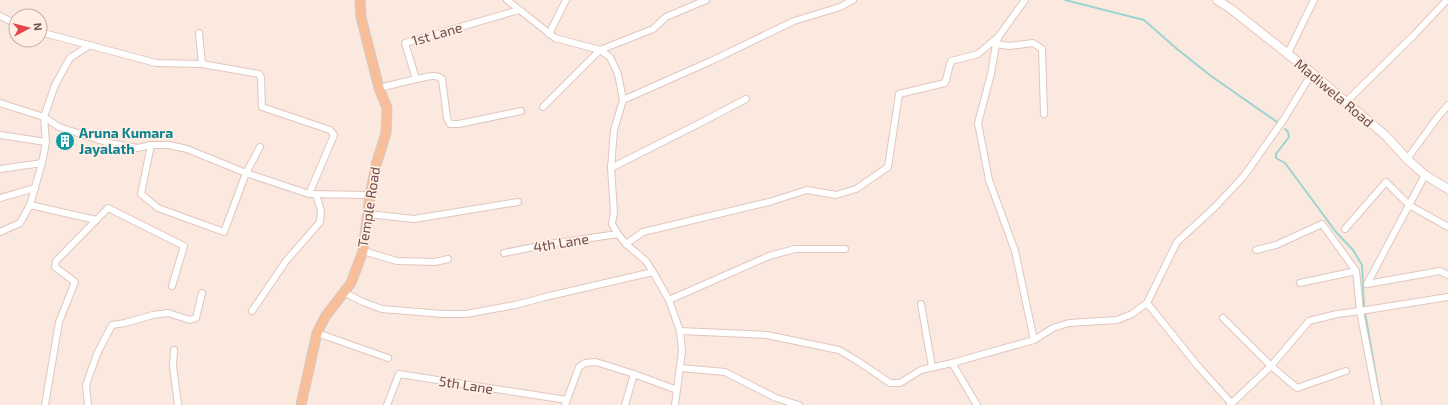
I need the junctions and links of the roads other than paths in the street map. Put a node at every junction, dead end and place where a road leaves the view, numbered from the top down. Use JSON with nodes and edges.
{"nodes":[{"id":1,"x":360,"y":0,"type":"edge"},
{"id":2,"x":507,"y":0,"type":"edge"},
{"id":3,"x":573,"y":0,"type":"edge"},
{"id":4,"x":706,"y":0,"type":"edge"},
{"id":5,"x":853,"y":0,"type":"edge"},
{"id":6,"x":1025,"y":0,"type":"edge"},
{"id":7,"x":1217,"y":0,"type":"edge"},
{"id":8,"x":1314,"y":0,"type":"edge"},
{"id":9,"x":1447,"y":0,"type":"edge"},
{"id":10,"x":566,"y":2,"type":"edge"},
{"id":11,"x":519,"y":10,"type":"junction"},
{"id":12,"x":199,"y":33,"type":"dead end"},
{"id":13,"x":48,"y":34,"type":"edge"},
{"id":14,"x":549,"y":34,"type":"junction"},
{"id":15,"x":999,"y":36,"type":"junction"},
{"id":16,"x":996,"y":44,"type":"junction"},
{"id":17,"x":90,"y":46,"type":"junction"},
{"id":18,"x":600,"y":50,"type":"junction"},
{"id":19,"x":1287,"y":55,"type":"junction"},
{"id":20,"x":202,"y":64,"type":"junction"},
{"id":21,"x":1312,"y":73,"type":"junction"},
{"id":22,"x":416,"y":79,"type":"junction"},
{"id":23,"x":379,"y":88,"type":"junction"},
{"id":24,"x":746,"y":99,"type":"dead end"},
{"id":25,"x":623,"y":100,"type":"junction"},
{"id":26,"x":1346,"y":102,"type":"junction"},
{"id":27,"x":0,"y":103,"type":"edge"},
{"id":28,"x":1448,"y":105,"type":"edge"},
{"id":29,"x":543,"y":107,"type":"dead end"},
{"id":30,"x":521,"y":111,"type":"dead end"},
{"id":31,"x":1044,"y":114,"type":"dead end"},
{"id":32,"x":44,"y":117,"type":"junction"},
{"id":33,"x":0,"y":135,"type":"edge"},
{"id":34,"x":46,"y":142,"type":"junction"},
{"id":35,"x":151,"y":145,"type":"junction"},
{"id":36,"x":260,"y":147,"type":"dead end"},
{"id":37,"x":1407,"y":159,"type":"junction"},
{"id":38,"x":42,"y":163,"type":"junction"},
{"id":39,"x":611,"y":168,"type":"junction"},
{"id":40,"x":0,"y":169,"type":"edge"},
{"id":41,"x":246,"y":173,"type":"junction"},
{"id":42,"x":1425,"y":175,"type":"junction"},
{"id":43,"x":34,"y":188,"type":"junction"},
{"id":44,"x":1448,"y":189,"type":"edge"},
{"id":45,"x":309,"y":194,"type":"junction"},
{"id":46,"x":316,"y":194,"type":"junction"},
{"id":47,"x":370,"y":195,"type":"junction"},
{"id":48,"x":0,"y":198,"type":"edge"},
{"id":49,"x":518,"y":202,"type":"dead end"},
{"id":50,"x":1409,"y":205,"type":"junction"},
{"id":51,"x":30,"y":206,"type":"junction"},
{"id":52,"x":368,"y":214,"type":"junction"},
{"id":53,"x":96,"y":220,"type":"junction"},
{"id":54,"x":1448,"y":227,"type":"edge"},
{"id":55,"x":1345,"y":229,"type":"dead end"},
{"id":56,"x":0,"y":232,"type":"edge"},
{"id":57,"x":618,"y":234,"type":"junction"},
{"id":58,"x":626,"y":244,"type":"junction"},
{"id":59,"x":845,"y":249,"type":"dead end"},
{"id":60,"x":1256,"y":250,"type":"dead end"},
{"id":61,"x":363,"y":251,"type":"junction"},
{"id":62,"x":504,"y":253,"type":"dead end"},
{"id":63,"x":448,"y":259,"type":"dead end"},
{"id":64,"x":1356,"y":271,"type":"junction"},
{"id":65,"x":653,"y":272,"type":"junction"},
{"id":66,"x":1448,"y":275,"type":"edge"},
{"id":67,"x":1300,"y":283,"type":"dead end"},
{"id":68,"x":172,"y":286,"type":"dead end"},
{"id":69,"x":343,"y":292,"type":"junction"},
{"id":70,"x":202,"y":293,"type":"dead end"},
{"id":71,"x":1448,"y":297,"type":"edge"},
{"id":72,"x":669,"y":300,"type":"junction"},
{"id":73,"x":1147,"y":303,"type":"junction"},
{"id":74,"x":921,"y":304,"type":"dead end"},
{"id":75,"x":252,"y":310,"type":"dead end"},
{"id":76,"x":1363,"y":311,"type":"junction"},
{"id":77,"x":1223,"y":318,"type":"dead end"},
{"id":78,"x":680,"y":331,"type":"junction"},
{"id":79,"x":317,"y":333,"type":"junction"},
{"id":80,"x":1034,"y":340,"type":"junction"},
{"id":81,"x":174,"y":350,"type":"dead end"},
{"id":82,"x":388,"y":358,"type":"dead end"},
{"id":83,"x":952,"y":363,"type":"junction"},
{"id":84,"x":1271,"y":366,"type":"junction"},
{"id":85,"x":932,"y":367,"type":"junction"},
{"id":86,"x":680,"y":368,"type":"junction"},
{"id":87,"x":1346,"y":371,"type":"dead end"},
{"id":88,"x":634,"y":374,"type":"junction"},
{"id":89,"x":677,"y":390,"type":"junction"},
{"id":90,"x":776,"y":398,"type":"junction"},
{"id":91,"x":566,"y":403,"type":"edge"},
{"id":92,"x":1231,"y":404,"type":"edge"},
{"id":93,"x":45,"y":405,"type":"edge"},
{"id":94,"x":88,"y":405,"type":"edge"},
{"id":95,"x":178,"y":405,"type":"edge"},
{"id":96,"x":301,"y":405,"type":"edge"},
{"id":97,"x":387,"y":405,"type":"edge"},
{"id":98,"x":625,"y":405,"type":"edge"},
{"id":99,"x":675,"y":405,"type":"edge"},
{"id":100,"x":773,"y":405,"type":"edge"},
{"id":101,"x":799,"y":405,"type":"edge"},
{"id":102,"x":976,"y":405,"type":"edge"},
{"id":103,"x":1378,"y":405,"type":"edge"}],
"edges":[{"from":1,"to":23,"type":"main road","name":"Temple Road"},
{"from":2,"to":11,"type":"street"},
{"from":3,"to":10,"type":"street"},
{"from":4,"to":18,"type":"street"},
{"from":5,"to":25,"type":"street"},
{"from":6,"to":15,"type":"street"},
{"from":7,"to":19,"type":"main road","name":"Madiwela Road"},
{"from":8,"to":19,"type":"street"},
{"from":9,"to":26,"type":"street"},
{"from":10,"to":14,"type":"street"},
{"from":11,"to":14,"type":"street"},
{"from":11,"to":22,"type":"street","name":"1st Lane"},
{"from":12,"to":20,"type":"street"},
{"from":13,"to":17,"type":"street"},
{"from":14,"to":18,"type":"street"},
{"from":15,"to":16,"type":"street"},
{"from":15,"to":58,"type":"street"},
{"from":16,"to":31,"type":"street"},
{"from":16,"to":80,"type":"street"},
{"from":17,"to":20,"type":"street"},
{"from":17,"to":32,"type":"street"},
{"from":18,"to":25,"type":"street"},
{"from":18,"to":29,"type":"street"},
{"from":19,"to":21,"type":"main road","name":"Madiwela Road"},
{"from":20,"to":45,"type":"street"},
{"from":21,"to":26,"type":"main road","name":"Madiwela Road"},
{"from":21,"to":73,"type":"street"},
{"from":22,"to":23,"type":"street"},
{"from":22,"to":30,"type":"street"},
{"from":23,"to":47,"type":"main road","name":"Temple Road"},
{"from":24,"to":39,"type":"street"},
{"from":25,"to":39,"type":"street"},
{"from":26,"to":37,"type":"main road","name":"Madiwela Road"},
{"from":27,"to":32,"type":"street"},
{"from":28,"to":37,"type":"street"},
{"from":32,"to":34,"type":"street"},
{"from":32,"to":35,"type":"street"},
{"from":33,"to":34,"type":"street"},
{"from":34,"to":38,"type":"street"},
{"from":35,"to":41,"type":"street"},
{"from":35,"to":41,"type":"street"},
{"from":36,"to":41,"type":"street"},
{"from":37,"to":42,"type":"main road","name":"Madiwela Road"},
{"from":38,"to":40,"type":"street"},
{"from":38,"to":43,"type":"street"},
{"from":39,"to":57,"type":"street"},
{"from":41,"to":45,"type":"street"},
{"from":42,"to":44,"type":"main road","name":"Madiwela Road"},
{"from":42,"to":50,"type":"street"},
{"from":43,"to":48,"type":"street"},
{"from":43,"to":51,"type":"street"},
{"from":45,"to":46,"type":"street"},
{"from":46,"to":47,"type":"street"},
{"from":46,"to":75,"type":"street"},
{"from":47,"to":52,"type":"main road","name":"Temple Road"},
{"from":49,"to":52,"type":"street"},
{"from":50,"to":54,"type":"street"},
{"from":50,"to":55,"type":"street"},
{"from":50,"to":66,"type":"street"},
{"from":51,"to":53,"type":"street"},
{"from":51,"to":56,"type":"street"},
{"from":52,"to":61,"type":"main road","name":"Temple Road"},
{"from":53,"to":68,"type":"street"},
{"from":53,"to":93,"type":"street"},
{"from":57,"to":58,"type":"street"},
{"from":57,"to":62,"type":"street","name":"4th Lane"},
{"from":58,"to":65,"type":"street"},
{"from":59,"to":72,"type":"street"},
{"from":60,"to":64,"type":"street"},
{"from":61,"to":63,"type":"street"},
{"from":61,"to":69,"type":"main road","name":"Temple Road"},
{"from":64,"to":67,"type":"street"},
{"from":64,"to":76,"type":"street"},
{"from":65,"to":69,"type":"street"},
{"from":65,"to":72,"type":"street"},
{"from":69,"to":79,"type":"main road","name":"Temple Road"},
{"from":70,"to":94,"type":"street"},
{"from":71,"to":76,"type":"street"},
{"from":72,"to":78,"type":"street"},
{"from":73,"to":80,"type":"street"},
{"from":73,"to":92,"type":"street"},
{"from":74,"to":85,"type":"street"},
{"from":76,"to":84,"type":"street"},
{"from":76,"to":103,"type":"street"},
{"from":77,"to":84,"type":"street"},
{"from":78,"to":85,"type":"street"},
{"from":78,"to":86,"type":"street"},
{"from":79,"to":82,"type":"street"},
{"from":79,"to":96,"type":"main road","name":"Temple Road"},
{"from":80,"to":83,"type":"street"},
{"from":81,"to":95,"type":"street"},
{"from":83,"to":85,"type":"street"},
{"from":83,"to":102,"type":"street"},
{"from":84,"to":87,"type":"street"},
{"from":84,"to":92,"type":"street"},
{"from":86,"to":89,"type":"street"},
{"from":86,"to":90,"type":"street"},
{"from":88,"to":89,"type":"street"},
{"from":88,"to":91,"type":"street"},
{"from":88,"to":98,"type":"street"},
{"from":89,"to":99,"type":"street"},
{"from":90,"to":100,"type":"street"},
{"from":90,"to":101,"type":"street"},
{"from":91,"to":97,"type":"street","name":"5th Lane"}]}
